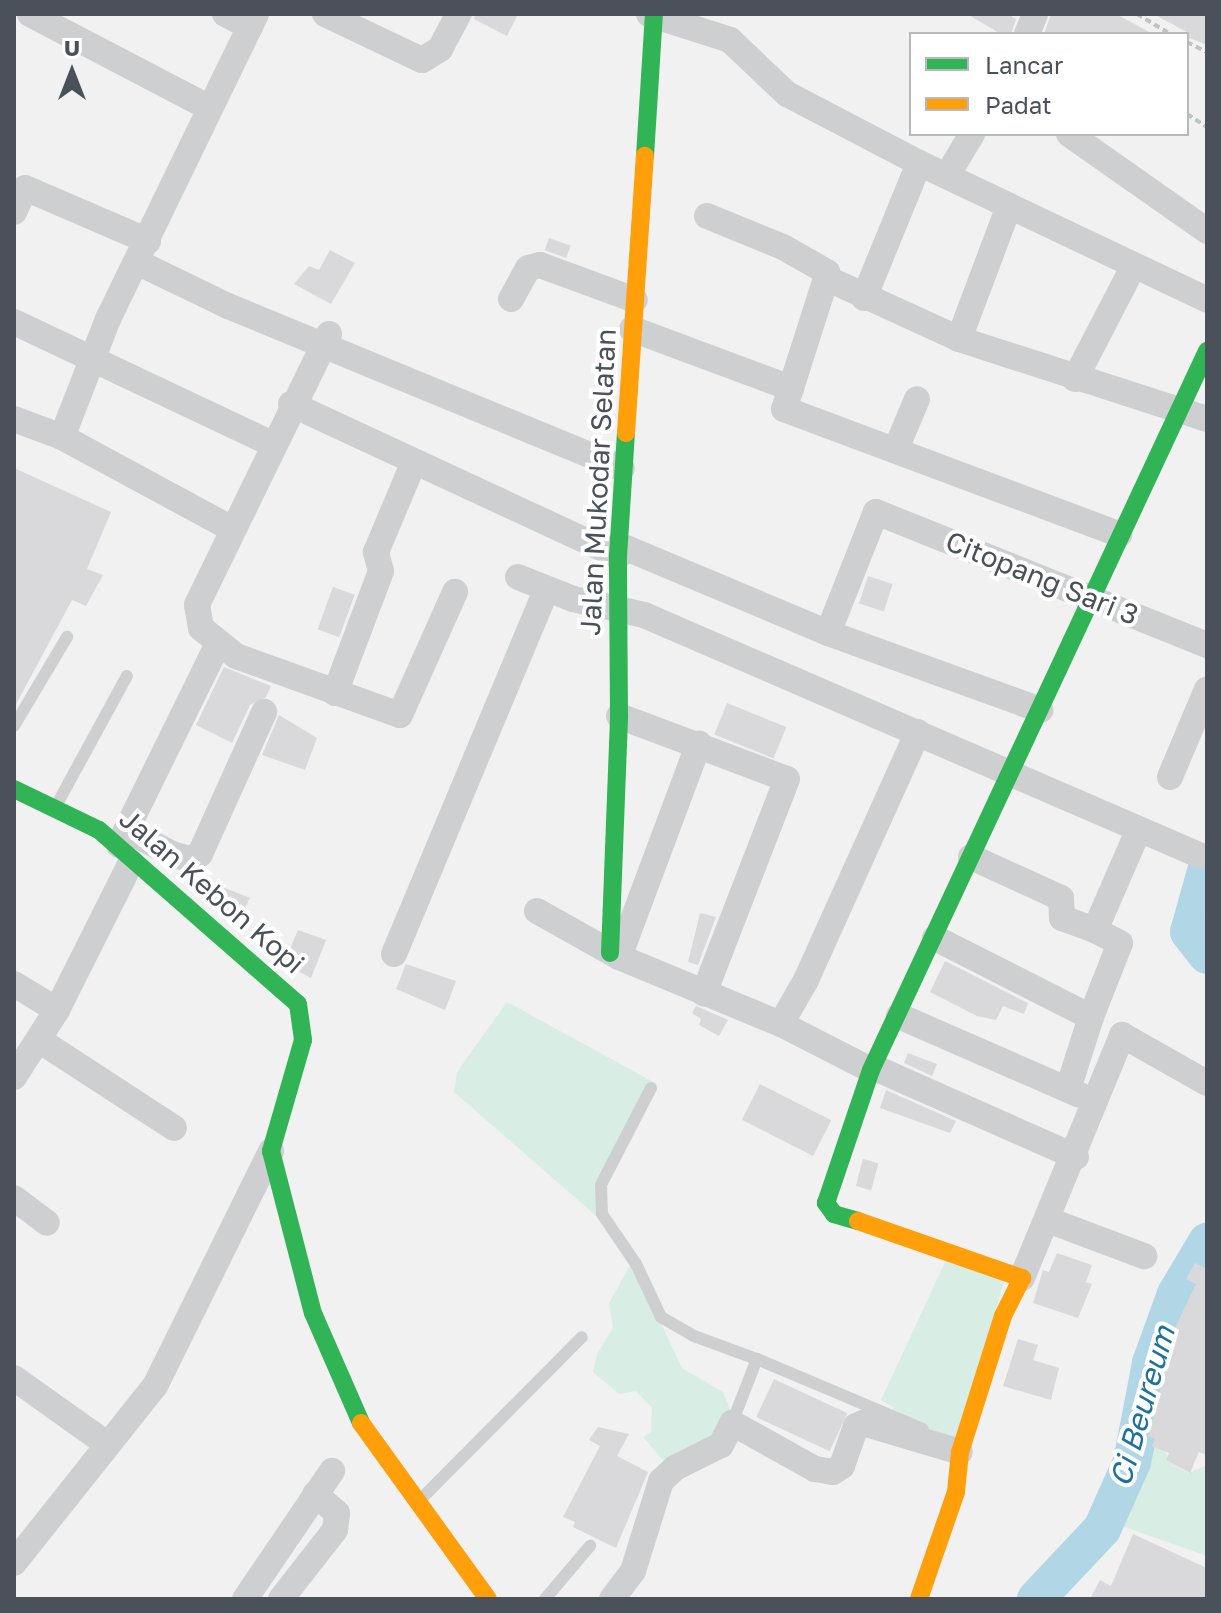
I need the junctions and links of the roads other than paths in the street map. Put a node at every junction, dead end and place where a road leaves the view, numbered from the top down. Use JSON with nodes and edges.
{"nodes":[{"id":1,"x":30,"y":14,"type":"edge"},
{"id":2,"x":225,"y":14,"type":"edge"},
{"id":3,"x":325,"y":14,"type":"edge"},
{"id":4,"x":459,"y":14,"type":"edge"},
{"id":5,"x":652,"y":15,"type":"edge"},
{"id":6,"x":253,"y":21,"type":"edge"},
{"id":7,"x":706,"y":22,"type":"edge"},
{"id":8,"x":208,"y":107,"type":"junction"},
{"id":9,"x":971,"y":136,"type":"edge"},
{"id":10,"x":1072,"y":136,"type":"edge"},
{"id":11,"x":919,"y":163,"type":"junction"},
{"id":12,"x":948,"y":174,"type":"junction"},
{"id":13,"x":1009,"y":206,"type":"junction"},
{"id":14,"x":14,"y":212,"type":"edge"},
{"id":15,"x":707,"y":216,"type":"dead end"},
{"id":16,"x":1207,"y":231,"type":"edge"},
{"id":17,"x":143,"y":252,"type":"junction"},
{"id":18,"x":1133,"y":267,"type":"junction"},
{"id":19,"x":826,"y":278,"type":"junction"},
{"id":20,"x":864,"y":298,"type":"junction"},
{"id":21,"x":511,"y":299,"type":"dead end"},
{"id":22,"x":635,"y":300,"type":"junction"},
{"id":23,"x":1207,"y":300,"type":"edge"},
{"id":24,"x":14,"y":322,"type":"edge"},
{"id":25,"x":632,"y":329,"type":"junction"},
{"id":26,"x":326,"y":339,"type":"junction"},
{"id":27,"x":959,"y":339,"type":"junction"},
{"id":28,"x":1207,"y":351,"type":"edge"},
{"id":29,"x":91,"y":358,"type":"junction"},
{"id":30,"x":1075,"y":379,"type":"junction"},
{"id":31,"x":788,"y":398,"type":"junction"},
{"id":32,"x":917,"y":399,"type":"dead end"},
{"id":33,"x":291,"y":404,"type":"junction"},
{"id":34,"x":1177,"y":411,"type":"junction"},
{"id":35,"x":14,"y":419,"type":"edge"},
{"id":36,"x":1207,"y":419,"type":"edge"},
{"id":37,"x":62,"y":437,"type":"junction"},
{"id":38,"x":272,"y":444,"type":"junction"},
{"id":39,"x":896,"y":449,"type":"junction"},
{"id":40,"x":413,"y":464,"type":"junction"},
{"id":41,"x":622,"y":468,"type":"junction"},
{"id":42,"x":232,"y":529,"type":"junction"},
{"id":43,"x":1119,"y":534,"type":"junction"},
{"id":44,"x":618,"y":551,"type":"junction"},
{"id":45,"x":518,"y":577,"type":"dead end"},
{"id":46,"x":546,"y":591,"type":"junction"},
{"id":47,"x":455,"y":592,"type":"dead end"},
{"id":48,"x":1093,"y":599,"type":"junction"},
{"id":49,"x":618,"y":608,"type":"junction"},
{"id":50,"x":828,"y":633,"type":"junction"},
{"id":51,"x":67,"y":637,"type":"dead end"},
{"id":52,"x":218,"y":644,"type":"junction"},
{"id":53,"x":1207,"y":645,"type":"edge"},
{"id":54,"x":127,"y":676,"type":"dead end"},
{"id":55,"x":335,"y":693,"type":"junction"},
{"id":56,"x":1205,"y":694,"type":"edge"},
{"id":57,"x":1041,"y":710,"type":"junction"},
{"id":58,"x":264,"y":712,"type":"dead end"},
{"id":59,"x":619,"y":716,"type":"junction"},
{"id":60,"x":14,"y":726,"type":"edge"},
{"id":61,"x":918,"y":732,"type":"junction"},
{"id":62,"x":699,"y":743,"type":"junction"},
{"id":63,"x":1011,"y":770,"type":"junction"},
{"id":64,"x":1170,"y":777,"type":"dead end"},
{"id":65,"x":14,"y":789,"type":"edge"},
{"id":66,"x":54,"y":809,"type":"junction"},
{"id":67,"x":1139,"y":829,"type":"junction"},
{"id":68,"x":125,"y":846,"type":"junction"},
{"id":69,"x":1199,"y":855,"type":"dead end"},
{"id":70,"x":971,"y":857,"type":"junction"},
{"id":71,"x":537,"y":911,"type":"dead end"},
{"id":72,"x":1095,"y":930,"type":"junction"},
{"id":73,"x":935,"y":938,"type":"junction"},
{"id":74,"x":394,"y":954,"type":"dead end"},
{"id":75,"x":615,"y":955,"type":"junction"},
{"id":76,"x":14,"y":984,"type":"edge"},
{"id":77,"x":704,"y":993,"type":"junction"},
{"id":78,"x":57,"y":1010,"type":"junction"},
{"id":79,"x":899,"y":1016,"type":"junction"},
{"id":80,"x":1091,"y":1017,"type":"junction"},
{"id":81,"x":781,"y":1024,"type":"junction"},
{"id":82,"x":39,"y":1040,"type":"junction"},
{"id":83,"x":872,"y":1068,"type":"junction"},
{"id":84,"x":14,"y":1077,"type":"edge"},
{"id":85,"x":1207,"y":1083,"type":"edge"},
{"id":86,"x":651,"y":1088,"type":"dead end"},
{"id":87,"x":1068,"y":1089,"type":"junction"},
{"id":88,"x":1097,"y":1105,"type":"junction"},
{"id":89,"x":174,"y":1128,"type":"dead end"},
{"id":90,"x":271,"y":1151,"type":"junction"},
{"id":91,"x":1076,"y":1157,"type":"junction"},
{"id":92,"x":14,"y":1198,"type":"edge"},
{"id":93,"x":1048,"y":1220,"type":"junction"},
{"id":94,"x":47,"y":1223,"type":"dead end"},
{"id":95,"x":1144,"y":1256,"type":"dead end"},
{"id":96,"x":1022,"y":1278,"type":"junction"},
{"id":97,"x":582,"y":1337,"type":"dead end"},
{"id":98,"x":757,"y":1359,"type":"junction"},
{"id":99,"x":14,"y":1378,"type":"edge"},
{"id":100,"x":732,"y":1423,"type":"junction"},
{"id":101,"x":107,"y":1444,"type":"junction"},
{"id":102,"x":950,"y":1444,"type":"junction"},
{"id":103,"x":332,"y":1471,"type":"dead end"},
{"id":104,"x":315,"y":1494,"type":"junction"},
{"id":105,"x":418,"y":1502,"type":"junction"},
{"id":106,"x":590,"y":1546,"type":"dead end"},
{"id":107,"x":14,"y":1563,"type":"edge"},
{"id":108,"x":267,"y":1565,"type":"junction"},
{"id":109,"x":286,"y":1592,"type":"edge"},
{"id":110,"x":245,"y":1599,"type":"edge"},
{"id":111,"x":488,"y":1599,"type":"edge"},
{"id":112,"x":545,"y":1599,"type":"edge"},
{"id":113,"x":612,"y":1599,"type":"edge"},
{"id":114,"x":919,"y":1599,"type":"edge"}],
"edges":[{"from":1,"to":8,"type":"street"},
{"from":2,"to":6,"type":"street"},
{"from":3,"to":4,"type":"street"},
{"from":5,"to":7,"type":"street"},
{"from":5,"to":22,"type":"street","name":"Jalan Mukodar Selatan"},
{"from":6,"to":8,"type":"street"},
{"from":7,"to":11,"type":"street"},
{"from":8,"to":17,"type":"street"},
{"from":9,"to":12,"type":"street"},
{"from":10,"to":16,"type":"street"},
{"from":11,"to":12,"type":"street"},
{"from":11,"to":20,"type":"street"},
{"from":12,"to":13,"type":"street"},
{"from":13,"to":18,"type":"street"},
{"from":13,"to":27,"type":"street"},
{"from":14,"to":17,"type":"street"},
{"from":15,"to":19,"type":"street"},
{"from":17,"to":26,"type":"street"},
{"from":17,"to":29,"type":"street"},
{"from":18,"to":23,"type":"street"},
{"from":18,"to":30,"type":"street"},
{"from":19,"to":20,"type":"street"},
{"from":19,"to":31,"type":"street"},
{"from":20,"to":27,"type":"street"},
{"from":21,"to":22,"type":"street"},
{"from":22,"to":25,"type":"street","name":"Jalan Mukodar Selatan"},
{"from":24,"to":29,"type":"street"},
{"from":25,"to":31,"type":"street"},
{"from":25,"to":41,"type":"street","name":"Jalan Mukodar Selatan"},
{"from":26,"to":33,"type":"street"},
{"from":26,"to":41,"type":"street"},
{"from":27,"to":30,"type":"street"},
{"from":28,"to":34,"type":"street"},
{"from":29,"to":37,"type":"street"},
{"from":29,"to":38,"type":"street"},
{"from":30,"to":34,"type":"street"},
{"from":31,"to":39,"type":"street"},
{"from":32,"to":39,"type":"street"},
{"from":33,"to":38,"type":"street"},
{"from":33,"to":40,"type":"street"},
{"from":34,"to":36,"type":"street"},
{"from":34,"to":43,"type":"street"},
{"from":35,"to":37,"type":"street"},
{"from":37,"to":42,"type":"street"},
{"from":38,"to":42,"type":"street"},
{"from":39,"to":43,"type":"street"},
{"from":40,"to":44,"type":"street"},
{"from":40,"to":55,"type":"street"},
{"from":41,"to":44,"type":"street","name":"Jalan Mukodar Selatan"},
{"from":42,"to":52,"type":"street"},
{"from":43,"to":48,"type":"street"},
{"from":44,"to":49,"type":"street","name":"Jalan Mukodar Selatan"},
{"from":44,"to":50,"type":"street"},
{"from":45,"to":46,"type":"street"},
{"from":46,"to":49,"type":"street"},
{"from":46,"to":74,"type":"street"},
{"from":47,"to":55,"type":"street"},
{"from":48,"to":50,"type":"street","name":"Citopang Sari 3"},
{"from":48,"to":53,"type":"street","name":"Citopang Sari 3"},
{"from":48,"to":57,"type":"street"},
{"from":49,"to":59,"type":"street","name":"Jalan Mukodar Selatan"},
{"from":49,"to":61,"type":"street"},
{"from":50,"to":57,"type":"street"},
{"from":51,"to":60,"type":"lane"},
{"from":52,"to":55,"type":"street"},
{"from":52,"to":68,"type":"street"},
{"from":54,"to":66,"type":"lane"},
{"from":56,"to":64,"type":"street"},
{"from":57,"to":63,"type":"street"},
{"from":58,"to":68,"type":"street"},
{"from":59,"to":62,"type":"street"},
{"from":59,"to":75,"type":"street","name":"Jalan Mukodar Selatan"},
{"from":61,"to":63,"type":"street"},
{"from":61,"to":81,"type":"street"},
{"from":62,"to":75,"type":"street"},
{"from":62,"to":77,"type":"street"},
{"from":63,"to":67,"type":"street"},
{"from":63,"to":70,"type":"street"},
{"from":65,"to":66,"type":"street","name":"Jalan Kebon Kopi"},
{"from":66,"to":68,"type":"street","name":"Jalan Kebon Kopi"},
{"from":67,"to":69,"type":"street"},
{"from":67,"to":72,"type":"street"},
{"from":68,"to":78,"type":"street"},
{"from":68,"to":90,"type":"street","name":"Jalan Kebon Kopi"},
{"from":70,"to":72,"type":"street"},
{"from":70,"to":73,"type":"street"},
{"from":71,"to":75,"type":"street"},
{"from":72,"to":80,"type":"street"},
{"from":73,"to":79,"type":"street"},
{"from":73,"to":80,"type":"street"},
{"from":75,"to":77,"type":"street"},
{"from":76,"to":78,"type":"street"},
{"from":77,"to":81,"type":"street"},
{"from":78,"to":82,"type":"street"},
{"from":79,"to":83,"type":"street"},
{"from":79,"to":87,"type":"street"},
{"from":80,"to":87,"type":"street"},
{"from":81,"to":83,"type":"street"},
{"from":82,"to":84,"type":"street"},
{"from":82,"to":89,"type":"street"},
{"from":83,"to":91,"type":"street"},
{"from":83,"to":96,"type":"street"},
{"from":85,"to":88,"type":"street"},
{"from":86,"to":98,"type":"lane"},
{"from":87,"to":88,"type":"street"},
{"from":88,"to":91,"type":"street"},
{"from":90,"to":101,"type":"street"},
{"from":90,"to":105,"type":"street"},
{"from":91,"to":93,"type":"street"},
{"from":92,"to":94,"type":"street"},
{"from":93,"to":95,"type":"street"},
{"from":93,"to":96,"type":"street"},
{"from":96,"to":102,"type":"street"},
{"from":97,"to":105,"type":"lane"},
{"from":98,"to":100,"type":"lane"},
{"from":98,"to":102,"type":"lane"},
{"from":99,"to":101,"type":"street"},
{"from":100,"to":102,"type":"street"},
{"from":100,"to":113,"type":"street"},
{"from":101,"to":107,"type":"street"},
{"from":102,"to":114,"type":"street"},
{"from":103,"to":104,"type":"street"},
{"from":104,"to":108,"type":"street"},
{"from":104,"to":109,"type":"street"},
{"from":105,"to":111,"type":"street"},
{"from":106,"to":112,"type":"lane"},
{"from":108,"to":109,"type":"street"},
{"from":108,"to":110,"type":"street"}]}
